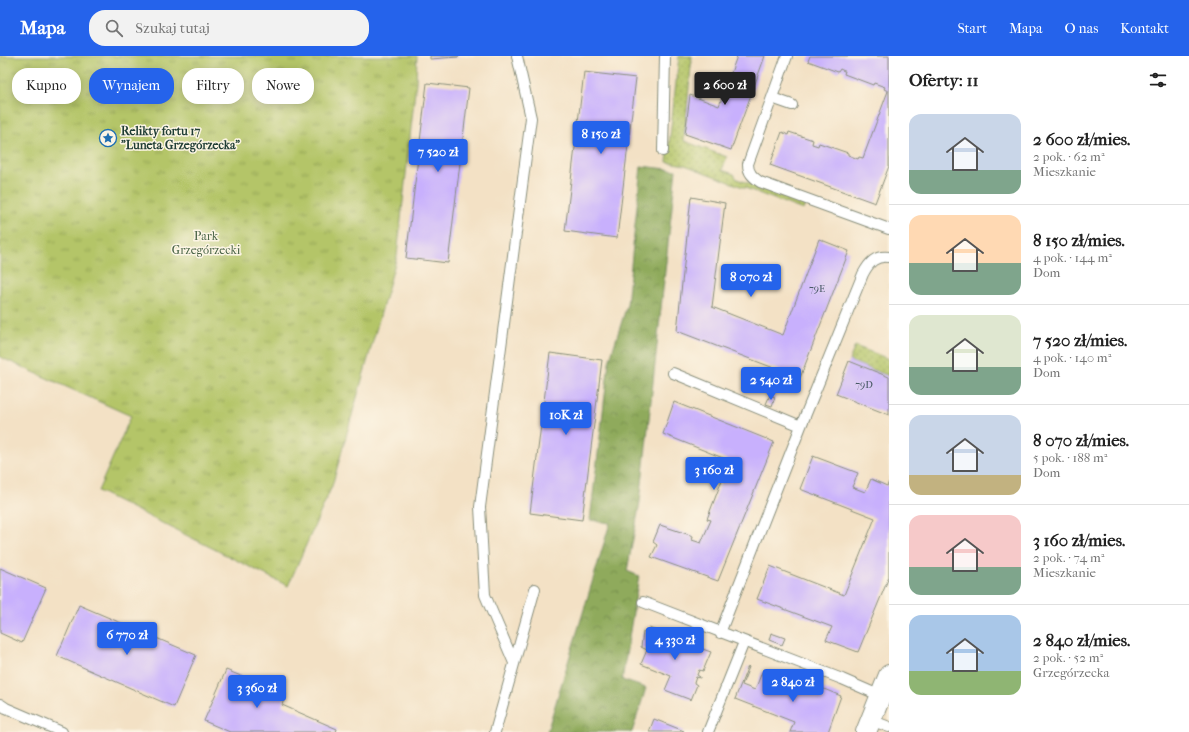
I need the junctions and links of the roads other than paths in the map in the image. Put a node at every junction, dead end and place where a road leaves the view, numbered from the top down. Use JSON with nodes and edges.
{"nodes":[{"id":1,"x":517,"y":56,"type":"edge"},
{"id":2,"x":664,"y":56,"type":"edge"},
{"id":3,"x":787,"y":56,"type":"edge"},
{"id":4,"x":772,"y":98,"type":"junction"},
{"id":5,"x":792,"y":105,"type":"dead end"},
{"id":6,"x":663,"y":151,"type":"dead end"},
{"id":7,"x":889,"y":228,"type":"edge"},
{"id":8,"x":889,"y":257,"type":"edge"},
{"id":9,"x":673,"y":373,"type":"dead end"},
{"id":10,"x":801,"y":426,"type":"junction"},
{"id":11,"x":535,"y":589,"type":"dead end"},
{"id":12,"x":643,"y":602,"type":"dead end"},
{"id":13,"x":720,"y":633,"type":"junction"},
{"id":14,"x":744,"y":642,"type":"junction"},
{"id":15,"x":514,"y":663,"type":"junction"},
{"id":16,"x":889,"y":675,"type":"edge"},
{"id":17,"x":881,"y":696,"type":"junction"},
{"id":18,"x":0,"y":704,"type":"edge"},
{"id":19,"x":868,"y":726,"type":"edge"},
{"id":20,"x":889,"y":727,"type":"edge"},
{"id":21,"x":62,"y":732,"type":"edge"},
{"id":22,"x":495,"y":732,"type":"edge"},
{"id":23,"x":708,"y":732,"type":"edge"}],
"edges":[{"from":1,"to":15,"type":"lane"},
{"from":2,"to":6,"type":"lane"},
{"from":3,"to":4,"type":"lane"},
{"from":4,"to":5,"type":"lane"},
{"from":4,"to":7,"type":"lane"},
{"from":8,"to":10,"type":"lane"},
{"from":9,"to":10,"type":"lane"},
{"from":10,"to":13,"type":"lane"},
{"from":11,"to":15,"type":"lane"},
{"from":12,"to":13,"type":"lane"},
{"from":13,"to":14,"type":"lane"},
{"from":14,"to":17,"type":"lane"},
{"from":14,"to":23,"type":"lane"},
{"from":15,"to":22,"type":"lane"},
{"from":16,"to":17,"type":"street"},
{"from":17,"to":19,"type":"street"},
{"from":18,"to":21,"type":"lane"},
{"from":19,"to":20,"type":"lane"}]}
